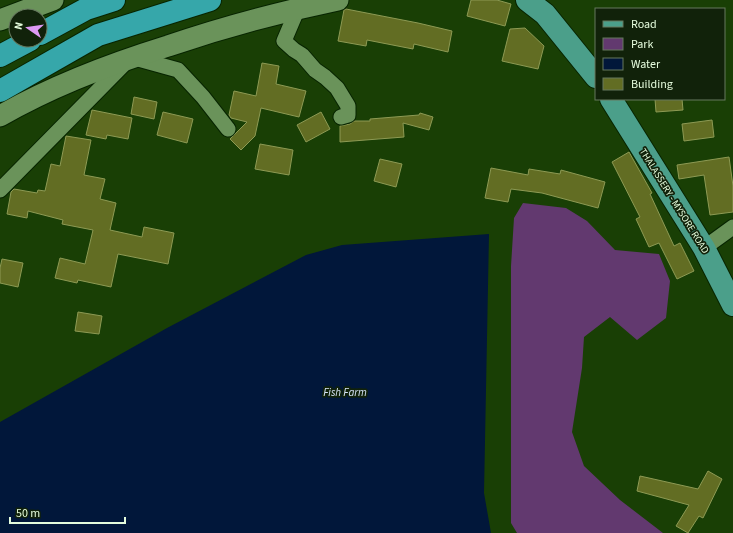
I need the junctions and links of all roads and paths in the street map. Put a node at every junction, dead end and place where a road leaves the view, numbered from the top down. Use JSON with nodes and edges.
{"nodes":[{"id":1,"x":53,"y":0,"type":"edge"},
{"id":2,"x":114,"y":0,"type":"edge"},
{"id":3,"x":210,"y":0,"type":"edge"},
{"id":4,"x":338,"y":0,"type":"edge"},
{"id":5,"x":527,"y":0,"type":"edge"},
{"id":6,"x":298,"y":8,"type":"junction"},
{"id":7,"x":0,"y":20,"type":"edge"},
{"id":8,"x":48,"y":30,"type":"edge"},
{"id":9,"x":15,"y":48,"type":"edge"},
{"id":10,"x":0,"y":56,"type":"edge"},
{"id":11,"x":131,"y":57,"type":"junction"},
{"id":12,"x":595,"y":76,"type":"edge"},
{"id":13,"x":0,"y":91,"type":"edge"},
{"id":14,"x":612,"y":100,"type":"edge"},
{"id":15,"x":0,"y":116,"type":"edge"},
{"id":16,"x":341,"y":117,"type":"dead end"},
{"id":17,"x":228,"y":129,"type":"dead end"},
{"id":18,"x":0,"y":190,"type":"edge"},
{"id":19,"x":733,"y":227,"type":"edge"},
{"id":20,"x":704,"y":248,"type":"junction"},
{"id":21,"x":733,"y":305,"type":"edge"}],
"edges":[{"from":1,"to":7,"type":"street"},
{"from":2,"to":8,"type":"highway"},
{"from":3,"to":13,"type":"highway"},
{"from":4,"to":6,"type":"street"},
{"from":5,"to":12,"type":"main road"},
{"from":6,"to":11,"type":"street"},
{"from":6,"to":16,"type":"street"},
{"from":9,"to":10,"type":"highway"},
{"from":11,"to":15,"type":"street"},
{"from":11,"to":17,"type":"street"},
{"from":11,"to":18,"type":"street"},
{"from":14,"to":20,"type":"main road","name":"THALASSERY - MYSORE ROAD"},
{"from":19,"to":20,"type":"street"},
{"from":20,"to":21,"type":"main road","name":"THALASSERY - MYSORE ROAD"}]}
